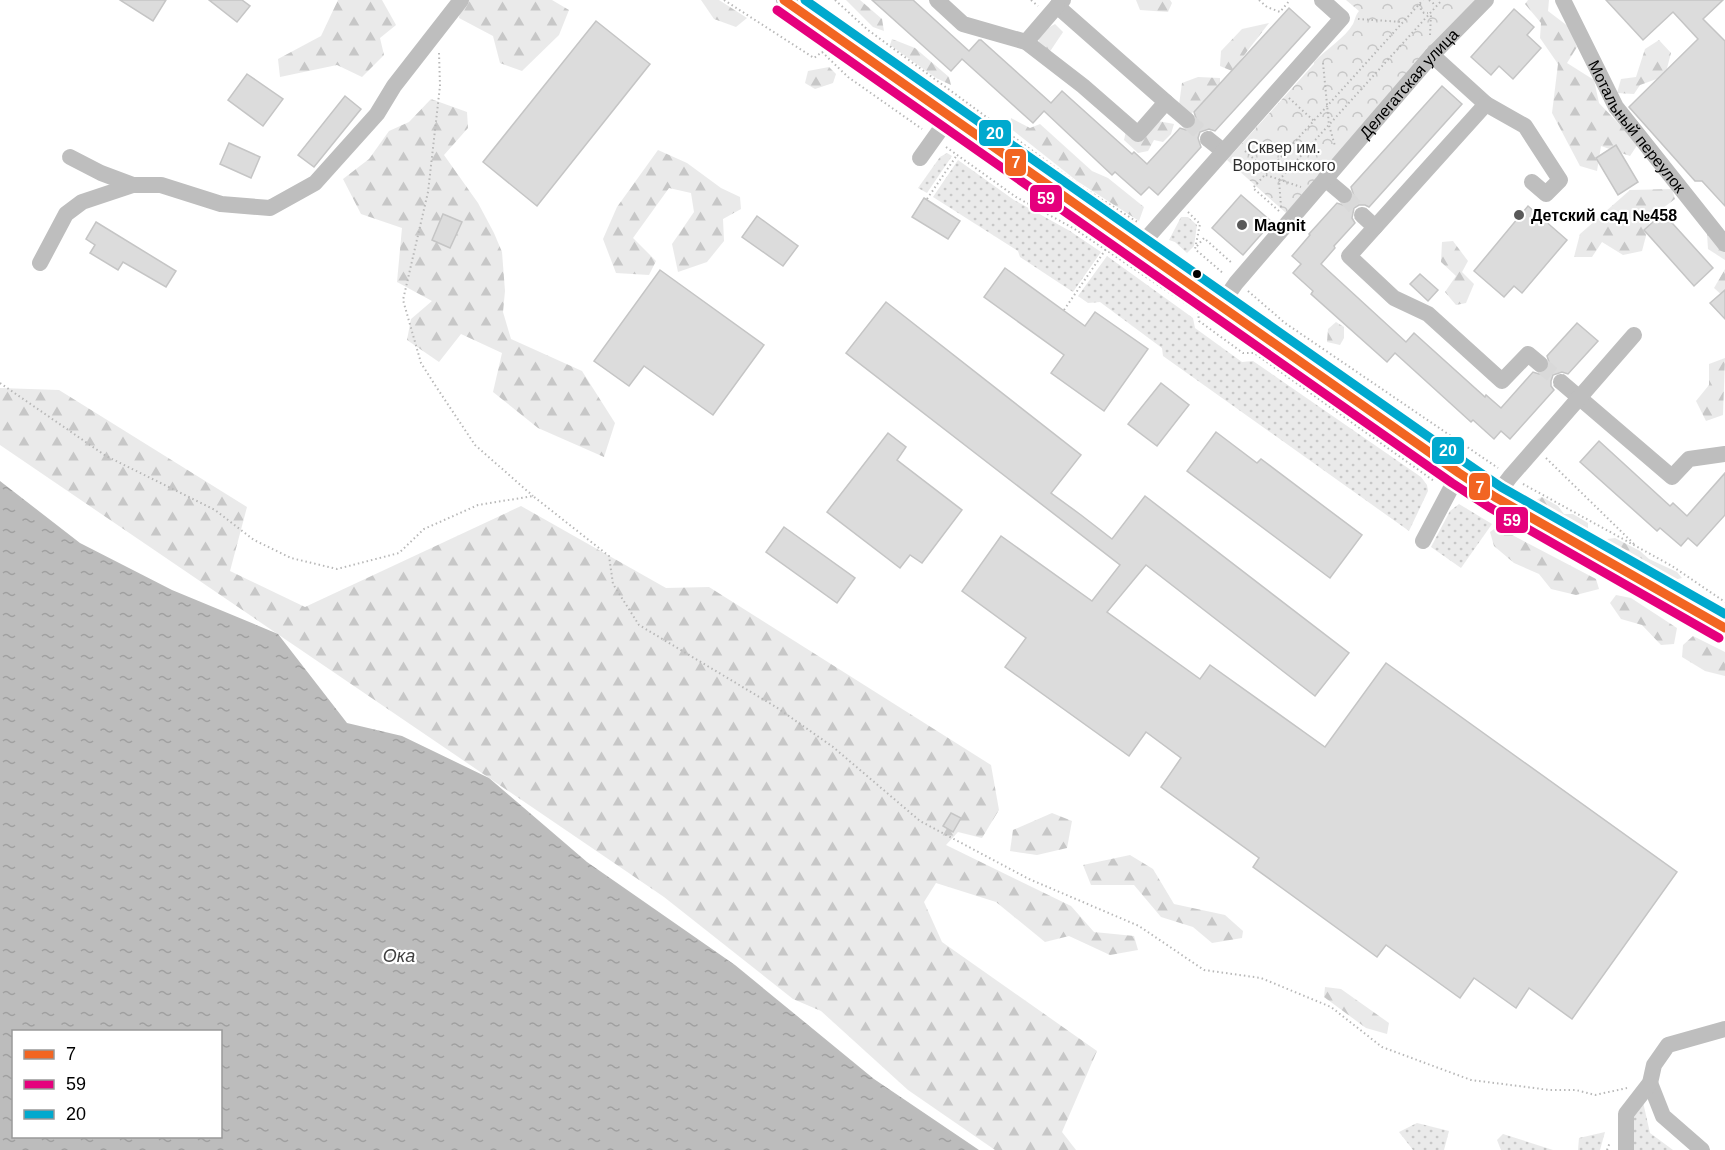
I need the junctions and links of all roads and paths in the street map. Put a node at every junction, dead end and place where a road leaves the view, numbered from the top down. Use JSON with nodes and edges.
{"nodes":[{"id":1,"x":461,"y":0,"type":"edge"},
{"id":2,"x":724,"y":0,"type":"edge"},
{"id":3,"x":784,"y":0,"type":"edge"},
{"id":4,"x":835,"y":0,"type":"edge"},
{"id":5,"x":937,"y":0,"type":"edge"},
{"id":6,"x":1259,"y":0,"type":"edge"},
{"id":7,"x":1290,"y":0,"type":"edge"},
{"id":8,"x":1322,"y":0,"type":"edge"},
{"id":9,"x":1429,"y":0,"type":"edge"},
{"id":10,"x":1442,"y":0,"type":"edge"},
{"id":11,"x":1486,"y":0,"type":"edge"},
{"id":12,"x":1563,"y":0,"type":"edge"},
{"id":13,"x":1423,"y":1,"type":"edge"},
{"id":14,"x":1060,"y":3,"type":"edge"},
{"id":15,"x":1432,"y":11,"type":"junction"},
{"id":16,"x":1342,"y":18,"type":"junction"},
{"id":17,"x":1403,"y":22,"type":"junction"},
{"id":18,"x":438,"y":29,"type":"junction"},
{"id":19,"x":1026,"y":42,"type":"junction"},
{"id":20,"x":1321,"y":42,"type":"junction"},
{"id":21,"x":1432,"y":55,"type":"junction"},
{"id":22,"x":1279,"y":89,"type":"junction"},
{"id":23,"x":1166,"y":102,"type":"junction"},
{"id":24,"x":1486,"y":104,"type":"junction"},
{"id":25,"x":1327,"y":106,"type":"junction"},
{"id":26,"x":950,"y":116,"type":"junction"},
{"id":27,"x":1187,"y":120,"type":"tunnel mouth"},
{"id":28,"x":1314,"y":121,"type":"junction"},
{"id":29,"x":1329,"y":125,"type":"junction"},
{"id":30,"x":934,"y":138,"type":"junction"},
{"id":31,"x":1208,"y":139,"type":"tunnel mouth"},
{"id":32,"x":1228,"y":146,"type":"junction"},
{"id":33,"x":957,"y":155,"type":"junction"},
{"id":34,"x":70,"y":157,"type":"dead end"},
{"id":35,"x":920,"y":159,"type":"dead end"},
{"id":36,"x":1339,"y":162,"type":"junction"},
{"id":37,"x":1268,"y":172,"type":"junction"},
{"id":38,"x":1265,"y":175,"type":"junction"},
{"id":39,"x":1279,"y":180,"type":"junction"},
{"id":40,"x":1532,"y":182,"type":"dead end"},
{"id":41,"x":133,"y":185,"type":"junction"},
{"id":42,"x":1320,"y":185,"type":"junction"},
{"id":43,"x":1344,"y":195,"type":"tunnel mouth"},
{"id":44,"x":927,"y":199,"type":"dead end"},
{"id":45,"x":1177,"y":203,"type":"junction"},
{"id":46,"x":1362,"y":215,"type":"tunnel mouth"},
{"id":47,"x":1142,"y":224,"type":"dead end"},
{"id":48,"x":1375,"y":227,"type":"junction"},
{"id":49,"x":1725,"y":244,"type":"edge"},
{"id":50,"x":1138,"y":248,"type":"junction"},
{"id":51,"x":1106,"y":249,"type":"junction"},
{"id":52,"x":1195,"y":249,"type":"junction"},
{"id":53,"x":40,"y":263,"type":"dead end"},
{"id":54,"x":1236,"y":275,"type":"junction"},
{"id":55,"x":1220,"y":306,"type":"junction"},
{"id":56,"x":1064,"y":310,"type":"dead end"},
{"id":57,"x":1634,"y":335,"type":"dead end"},
{"id":58,"x":1540,"y":364,"type":"tunnel mouth"},
{"id":59,"x":0,"y":382,"type":"edge"},
{"id":60,"x":1561,"y":382,"type":"tunnel mouth"},
{"id":61,"x":1579,"y":398,"type":"junction"},
{"id":62,"x":1535,"y":448,"type":"junction"},
{"id":63,"x":1725,"y":454,"type":"edge"},
{"id":64,"x":1459,"y":473,"type":"junction"},
{"id":65,"x":1510,"y":477,"type":"junction"},
{"id":66,"x":1434,"y":481,"type":"dead end"},
{"id":67,"x":533,"y":496,"type":"junction"},
{"id":68,"x":1495,"y":496,"type":"junction"},
{"id":69,"x":1423,"y":541,"type":"dead end"},
{"id":70,"x":1636,"y":547,"type":"junction"},
{"id":71,"x":1725,"y":602,"type":"edge"},
{"id":72,"x":1725,"y":628,"type":"edge"},
{"id":73,"x":1725,"y":1029,"type":"edge"},
{"id":74,"x":1650,"y":1083,"type":"junction"},
{"id":75,"x":1626,"y":1150,"type":"edge"},
{"id":76,"x":1702,"y":1150,"type":"edge"}],
"edges":[{"from":1,"to":18,"type":"street"},
{"from":2,"to":30,"type":"path"},
{"from":3,"to":26,"type":"street"},
{"from":4,"to":47,"type":"path"},
{"from":5,"to":19,"type":"street"},
{"from":6,"to":7,"type":"path"},
{"from":8,"to":16,"type":"street"},
{"from":9,"to":15,"type":"path"},
{"from":10,"to":15,"type":"path"},
{"from":11,"to":21,"type":"street","name":"Делегатская улица"},
{"from":12,"to":49,"type":"street","name":"Мотальный переулок"},
{"from":13,"to":15,"type":"path"},
{"from":13,"to":17,"type":"path"},
{"from":14,"to":19,"type":"street"},
{"from":14,"to":23,"type":"street"},
{"from":15,"to":29,"type":"path"},
{"from":16,"to":17,"type":"path"},
{"from":16,"to":20,"type":"street"},
{"from":17,"to":25,"type":"path"},
{"from":18,"to":41,"type":"street"},
{"from":18,"to":67,"type":"path"},
{"from":19,"to":23,"type":"street"},
{"from":20,"to":22,"type":"street"},
{"from":20,"to":25,"type":"path"},
{"from":21,"to":24,"type":"street"},
{"from":21,"to":36,"type":"street","name":"Делегатская улица"},
{"from":22,"to":28,"type":"path"},
{"from":22,"to":32,"type":"street"},
{"from":23,"to":27,"type":"street"},
{"from":24,"to":40,"type":"street"},
{"from":24,"to":48,"type":"street"},
{"from":25,"to":28,"type":"path"},
{"from":25,"to":29,"type":"path"},
{"from":26,"to":30,"type":"street"},
{"from":26,"to":50,"type":"street"},
{"from":28,"to":37,"type":"path"},
{"from":29,"to":36,"type":"path"},
{"from":29,"to":39,"type":"path"},
{"from":30,"to":33,"type":"path"},
{"from":30,"to":35,"type":"street"},
{"from":31,"to":32,"type":"street"},
{"from":32,"to":37,"type":"path"},
{"from":32,"to":45,"type":"street"},
{"from":33,"to":44,"type":"path"},
{"from":33,"to":51,"type":"path"},
{"from":34,"to":41,"type":"street"},
{"from":36,"to":42,"type":"street","name":"Делегатская улица"},
{"from":37,"to":38,"type":"path"},
{"from":38,"to":39,"type":"path"},
{"from":38,"to":39,"type":"path"},
{"from":39,"to":42,"type":"path"},
{"from":41,"to":53,"type":"street"},
{"from":42,"to":43,"type":"street"},
{"from":42,"to":54,"type":"street","name":"Делегатская улица"},
{"from":45,"to":50,"type":"street"},
{"from":45,"to":52,"type":"path"},
{"from":46,"to":48,"type":"street"},
{"from":48,"to":58,"type":"street"},
{"from":50,"to":55,"type":"street"},
{"from":51,"to":56,"type":"path"},
{"from":51,"to":66,"type":"path"},
{"from":52,"to":54,"type":"path"},
{"from":52,"to":54,"type":"path"},
{"from":54,"to":55,"type":"street","name":"Делегатская улица"},
{"from":54,"to":65,"type":"path"},
{"from":55,"to":64,"type":"street"},
{"from":57,"to":61,"type":"street"},
{"from":59,"to":67,"type":"path"},
{"from":60,"to":61,"type":"street"},
{"from":61,"to":62,"type":"street"},
{"from":61,"to":63,"type":"street"},
{"from":62,"to":65,"type":"street"},
{"from":62,"to":70,"type":"path"},
{"from":64,"to":68,"type":"street"},
{"from":64,"to":69,"type":"street"},
{"from":65,"to":68,"type":"street"},
{"from":65,"to":70,"type":"path"},
{"from":67,"to":74,"type":"path"},
{"from":68,"to":72,"type":"street"},
{"from":70,"to":71,"type":"path"},
{"from":73,"to":74,"type":"street"},
{"from":74,"to":75,"type":"street"},
{"from":74,"to":76,"type":"street"}]}
